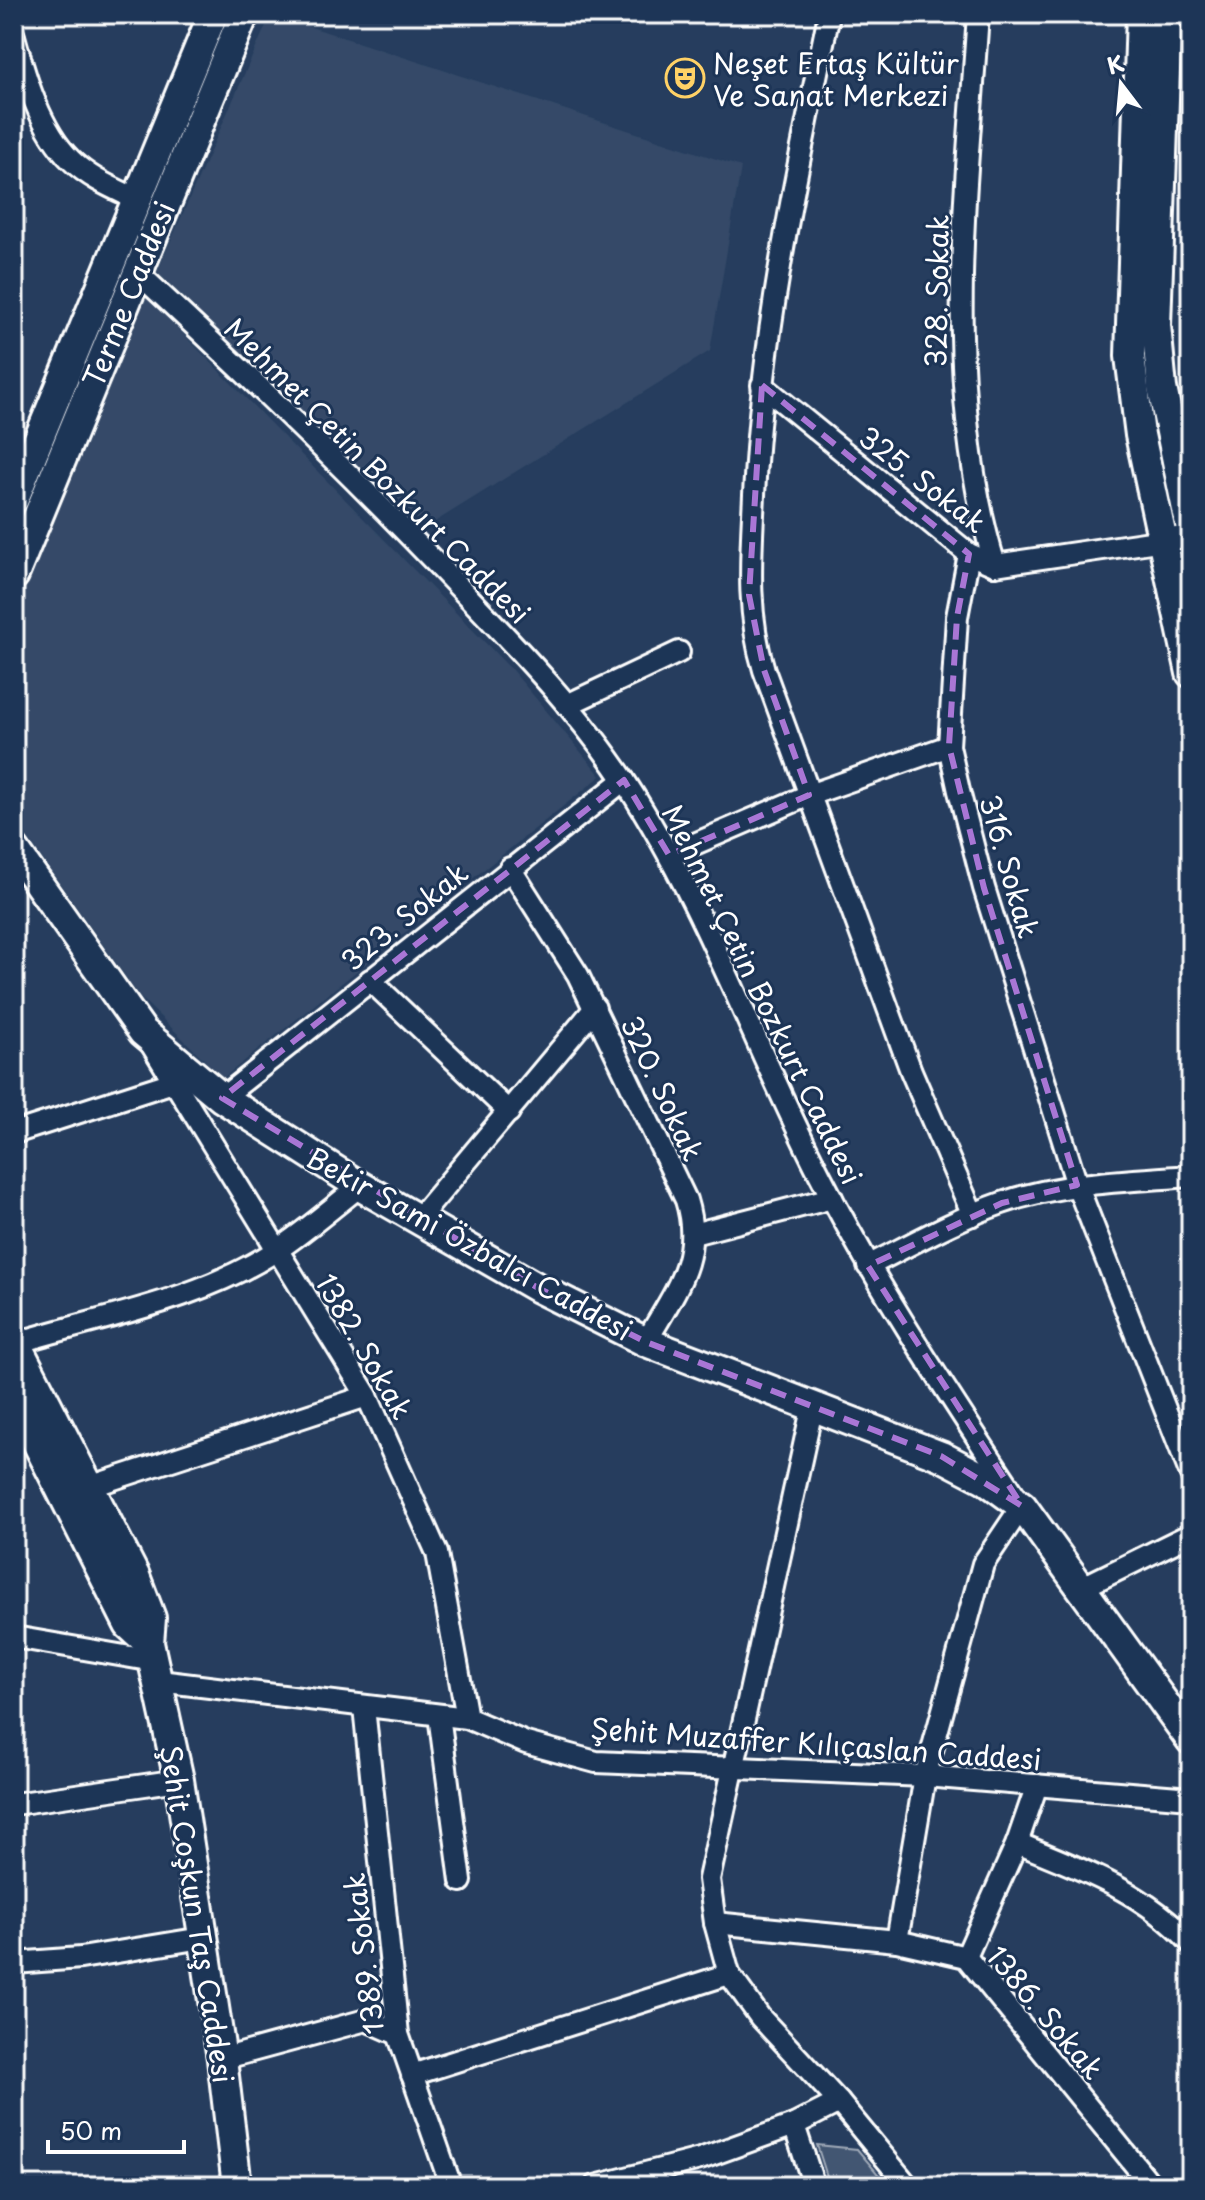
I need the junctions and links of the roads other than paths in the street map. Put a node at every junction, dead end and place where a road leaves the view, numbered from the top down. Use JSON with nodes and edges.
{"nodes":[{"id":1,"x":213,"y":14,"type":"edge"},
{"id":2,"x":244,"y":14,"type":"edge"},
{"id":3,"x":829,"y":14,"type":"edge"},
{"id":4,"x":978,"y":14,"type":"edge"},
{"id":5,"x":1141,"y":14,"type":"edge"},
{"id":6,"x":1167,"y":14,"type":"edge"},
{"id":7,"x":14,"y":36,"type":"edge"},
{"id":8,"x":136,"y":199,"type":"junction"},
{"id":9,"x":136,"y":271,"type":"junction"},
{"id":10,"x":762,"y":385,"type":"junction"},
{"id":11,"x":14,"y":499,"type":"edge"},
{"id":12,"x":1191,"y":529,"type":"edge"},
{"id":13,"x":1191,"y":536,"type":"edge"},
{"id":14,"x":1163,"y":542,"type":"junction"},
{"id":15,"x":969,"y":554,"type":"junction"},
{"id":16,"x":995,"y":565,"type":"junction"},
{"id":17,"x":14,"y":575,"type":"edge"},
{"id":18,"x":679,"y":652,"type":"dead end"},
{"id":19,"x":1191,"y":673,"type":"edge"},
{"id":20,"x":567,"y":705,"type":"junction"},
{"id":21,"x":949,"y":746,"type":"junction"},
{"id":22,"x":624,"y":780,"type":"junction"},
{"id":23,"x":809,"y":795,"type":"junction"},
{"id":24,"x":14,"y":849,"type":"edge"},
{"id":25,"x":669,"y":855,"type":"junction"},
{"id":26,"x":510,"y":868,"type":"junction"},
{"id":27,"x":370,"y":980,"type":"junction"},
{"id":28,"x":595,"y":1008,"type":"junction"},
{"id":29,"x":143,"y":1032,"type":"junction"},
{"id":30,"x":173,"y":1082,"type":"junction"},
{"id":31,"x":222,"y":1098,"type":"junction"},
{"id":32,"x":509,"y":1112,"type":"junction"},
{"id":33,"x":14,"y":1133,"type":"edge"},
{"id":34,"x":1191,"y":1176,"type":"edge"},
{"id":35,"x":1077,"y":1185,"type":"junction"},
{"id":36,"x":360,"y":1186,"type":"junction"},
{"id":37,"x":832,"y":1198,"type":"junction"},
{"id":38,"x":973,"y":1215,"type":"junction"},
{"id":39,"x":418,"y":1219,"type":"junction"},
{"id":40,"x":693,"y":1234,"type":"junction"},
{"id":41,"x":277,"y":1250,"type":"junction"},
{"id":42,"x":868,"y":1266,"type":"junction"},
{"id":43,"x":15,"y":1341,"type":"edge"},
{"id":44,"x":646,"y":1342,"type":"junction"},
{"id":45,"x":367,"y":1396,"type":"junction"},
{"id":46,"x":14,"y":1397,"type":"edge"},
{"id":47,"x":812,"y":1409,"type":"junction"},
{"id":48,"x":1191,"y":1475,"type":"edge"},
{"id":49,"x":89,"y":1487,"type":"junction"},
{"id":50,"x":1022,"y":1506,"type":"junction"},
{"id":51,"x":1191,"y":1534,"type":"edge"},
{"id":52,"x":1081,"y":1588,"type":"junction"},
{"id":53,"x":14,"y":1637,"type":"edge"},
{"id":54,"x":154,"y":1662,"type":"junction"},
{"id":55,"x":364,"y":1707,"type":"junction"},
{"id":56,"x":439,"y":1715,"type":"junction"},
{"id":57,"x":467,"y":1718,"type":"junction"},
{"id":58,"x":1186,"y":1725,"type":"edge"},
{"id":59,"x":732,"y":1767,"type":"junction"},
{"id":60,"x":925,"y":1776,"type":"junction"},
{"id":61,"x":179,"y":1780,"type":"junction"},
{"id":62,"x":1037,"y":1785,"type":"junction"},
{"id":63,"x":1191,"y":1798,"type":"edge"},
{"id":64,"x":14,"y":1804,"type":"edge"},
{"id":65,"x":1017,"y":1843,"type":"junction"},
{"id":66,"x":461,"y":1881,"type":"dead end"},
{"id":67,"x":715,"y":1923,"type":"junction"},
{"id":68,"x":202,"y":1938,"type":"junction"},
{"id":69,"x":897,"y":1941,"type":"junction"},
{"id":70,"x":1191,"y":1943,"type":"edge"},
{"id":71,"x":966,"y":1957,"type":"junction"},
{"id":72,"x":14,"y":1963,"type":"edge"},
{"id":73,"x":729,"y":1974,"type":"junction"},
{"id":74,"x":398,"y":2034,"type":"junction"},
{"id":75,"x":222,"y":2059,"type":"junction"},
{"id":76,"x":412,"y":2075,"type":"junction"},
{"id":77,"x":839,"y":2102,"type":"junction"},
{"id":78,"x":794,"y":2125,"type":"junction"},
{"id":79,"x":237,"y":2186,"type":"edge"},
{"id":80,"x":451,"y":2186,"type":"edge"},
{"id":81,"x":595,"y":2186,"type":"edge"},
{"id":82,"x":814,"y":2186,"type":"edge"},
{"id":83,"x":908,"y":2186,"type":"edge"},
{"id":84,"x":1152,"y":2186,"type":"edge"}],
"edges":[{"from":1,"to":8,"type":"street","name":"Terme Caddesi"},
{"from":2,"to":9,"type":"street","name":"Terme Caddesi"},
{"from":3,"to":10,"type":"street"},
{"from":4,"to":16,"type":"street","name":"328. Sokak"},
{"from":5,"to":14,"type":"street"},
{"from":6,"to":12,"type":"street"},
{"from":7,"to":8,"type":"street"},
{"from":8,"to":11,"type":"street","name":"Terme Caddesi"},
{"from":9,"to":17,"type":"street","name":"Terme Caddesi"},
{"from":9,"to":20,"type":"street","name":"Mehmet Çetin Bozkurt Caddesi"},
{"from":10,"to":15,"type":"street","name":"325. Sokak"},
{"from":10,"to":23,"type":"street"},
{"from":13,"to":14,"type":"street","name":"325. Sokak"},
{"from":14,"to":16,"type":"street","name":"325. Sokak"},
{"from":14,"to":19,"type":"street"},
{"from":15,"to":16,"type":"street","name":"325. Sokak"},
{"from":15,"to":21,"type":"street","name":"316. Sokak"},
{"from":18,"to":20,"type":"street"},
{"from":20,"to":22,"type":"street","name":"Mehmet Çetin Bozkurt Caddesi"},
{"from":21,"to":23,"type":"street"},
{"from":21,"to":35,"type":"street","name":"316. Sokak"},
{"from":22,"to":25,"type":"street","name":"Mehmet Çetin Bozkurt Caddesi"},
{"from":22,"to":26,"type":"street","name":"323. Sokak"},
{"from":23,"to":25,"type":"street"},
{"from":23,"to":38,"type":"street"},
{"from":24,"to":29,"type":"street","name":"Bekir Sami Özbalcı Caddesi"},
{"from":25,"to":37,"type":"street","name":"Mehmet Çetin Bozkurt Caddesi"},
{"from":26,"to":27,"type":"street","name":"323. Sokak"},
{"from":26,"to":28,"type":"street","name":"320. Sokak"},
{"from":27,"to":31,"type":"street","name":"323. Sokak"},
{"from":27,"to":32,"type":"street"},
{"from":28,"to":32,"type":"street"},
{"from":28,"to":40,"type":"street","name":"320. Sokak"},
{"from":29,"to":30,"type":"street","name":"1382. Sokak"},
{"from":29,"to":31,"type":"street","name":"Bekir Sami Özbalcı Caddesi"},
{"from":30,"to":33,"type":"street"},
{"from":30,"to":41,"type":"street","name":"1382. Sokak"},
{"from":31,"to":36,"type":"street","name":"Bekir Sami Özbalcı Caddesi"},
{"from":32,"to":39,"type":"street"},
{"from":34,"to":35,"type":"street"},
{"from":35,"to":38,"type":"street"},
{"from":35,"to":48,"type":"street","name":"316. Sokak"},
{"from":36,"to":39,"type":"street","name":"Bekir Sami Özbalcı Caddesi"},
{"from":36,"to":41,"type":"street"},
{"from":37,"to":40,"type":"street"},
{"from":37,"to":42,"type":"street","name":"Mehmet Çetin Bozkurt Caddesi"},
{"from":38,"to":42,"type":"street"},
{"from":39,"to":44,"type":"street","name":"Bekir Sami Özbalcı Caddesi"},
{"from":40,"to":44,"type":"street","name":"320. Sokak"},
{"from":41,"to":43,"type":"street"},
{"from":41,"to":45,"type":"street","name":"1382. Sokak"},
{"from":42,"to":50,"type":"street","name":"Mehmet Çetin Bozkurt Caddesi"},
{"from":43,"to":49,"type":"street","name":"Şehit Coşkun Taş Caddesi"},
{"from":44,"to":47,"type":"street","name":"Bekir Sami Özbalcı Caddesi"},
{"from":45,"to":49,"type":"street"},
{"from":45,"to":57,"type":"street","name":"1382. Sokak"},
{"from":46,"to":54,"type":"street","name":"Şehit Coşkun Taş Caddesi"},
{"from":47,"to":50,"type":"street","name":"Bekir Sami Özbalcı Caddesi"},
{"from":47,"to":59,"type":"street"},
{"from":49,"to":54,"type":"street","name":"Şehit Coşkun Taş Caddesi"},
{"from":50,"to":52,"type":"street","name":"Bekir Sami Özbalcı Caddesi"},
{"from":50,"to":60,"type":"street"},
{"from":51,"to":52,"type":"street"},
{"from":52,"to":58,"type":"street","name":"Bekir Sami Özbalcı Caddesi"},
{"from":53,"to":54,"type":"street","name":"Şehit Muzaffer Kılıçaslan Caddesi"},
{"from":54,"to":55,"type":"street","name":"Şehit Muzaffer Kılıçaslan Caddesi"},
{"from":54,"to":61,"type":"street","name":"Şehit Coşkun Taş Caddesi"},
{"from":55,"to":56,"type":"street","name":"Şehit Muzaffer Kılıçaslan Caddesi"},
{"from":55,"to":74,"type":"street","name":"1389. Sokak"},
{"from":56,"to":57,"type":"street","name":"Şehit Muzaffer Kılıçaslan Caddesi"},
{"from":56,"to":66,"type":"street"},
{"from":57,"to":59,"type":"street","name":"Şehit Muzaffer Kılıçaslan Caddesi"},
{"from":59,"to":60,"type":"street","name":"Şehit Muzaffer Kılıçaslan Caddesi"},
{"from":59,"to":67,"type":"street"},
{"from":60,"to":62,"type":"street","name":"Şehit Muzaffer Kılıçaslan Caddesi"},
{"from":60,"to":69,"type":"street"},
{"from":61,"to":64,"type":"street"},
{"from":61,"to":68,"type":"street","name":"Şehit Coşkun Taş Caddesi"},
{"from":62,"to":63,"type":"street","name":"Şehit Muzaffer Kılıçaslan Caddesi"},
{"from":62,"to":65,"type":"street"},
{"from":65,"to":70,"type":"street"},
{"from":65,"to":71,"type":"street"},
{"from":67,"to":69,"type":"street","name":"1386. Sokak"},
{"from":67,"to":73,"type":"street"},
{"from":68,"to":72,"type":"street"},
{"from":68,"to":75,"type":"street","name":"Şehit Coşkun Taş Caddesi"},
{"from":69,"to":71,"type":"street","name":"1386. Sokak"},
{"from":71,"to":84,"type":"street","name":"1386. Sokak"},
{"from":73,"to":76,"type":"street"},
{"from":73,"to":77,"type":"street"},
{"from":74,"to":75,"type":"street"},
{"from":74,"to":76,"type":"street","name":"1389. Sokak"},
{"from":75,"to":79,"type":"street","name":"Şehit Coşkun Taş Caddesi"},
{"from":76,"to":80,"type":"street","name":"1389. Sokak"},
{"from":77,"to":78,"type":"street"},
{"from":77,"to":83,"type":"street"},
{"from":78,"to":81,"type":"street"},
{"from":78,"to":82,"type":"street"}]}
